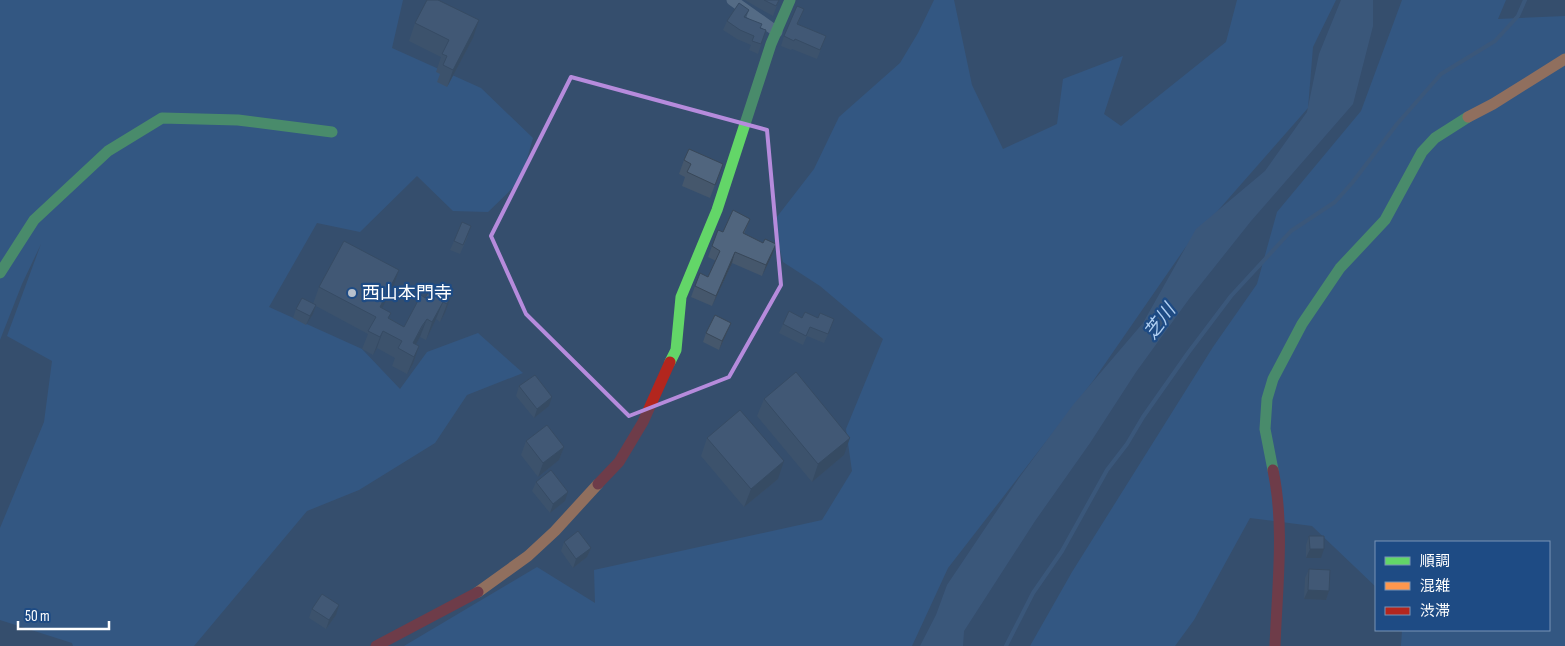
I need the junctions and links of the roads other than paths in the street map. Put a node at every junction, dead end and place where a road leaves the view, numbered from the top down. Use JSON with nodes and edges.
{"nodes":[{"id":1,"x":732,"y":0,"type":"edge"},
{"id":2,"x":790,"y":0,"type":"edge"},
{"id":3,"x":777,"y":32,"type":"junction"},
{"id":4,"x":1565,"y":59,"type":"edge"},
{"id":5,"x":332,"y":132,"type":"dead end"},
{"id":6,"x":0,"y":273,"type":"edge"},
{"id":7,"x":376,"y":646,"type":"edge"},
{"id":8,"x":1275,"y":646,"type":"edge"}],
"edges":[{"from":1,"to":3,"type":"street"},
{"from":2,"to":3,"type":"street"},
{"from":3,"to":7,"type":"street"},
{"from":4,"to":8,"type":"street"},
{"from":5,"to":6,"type":"street"}]}
